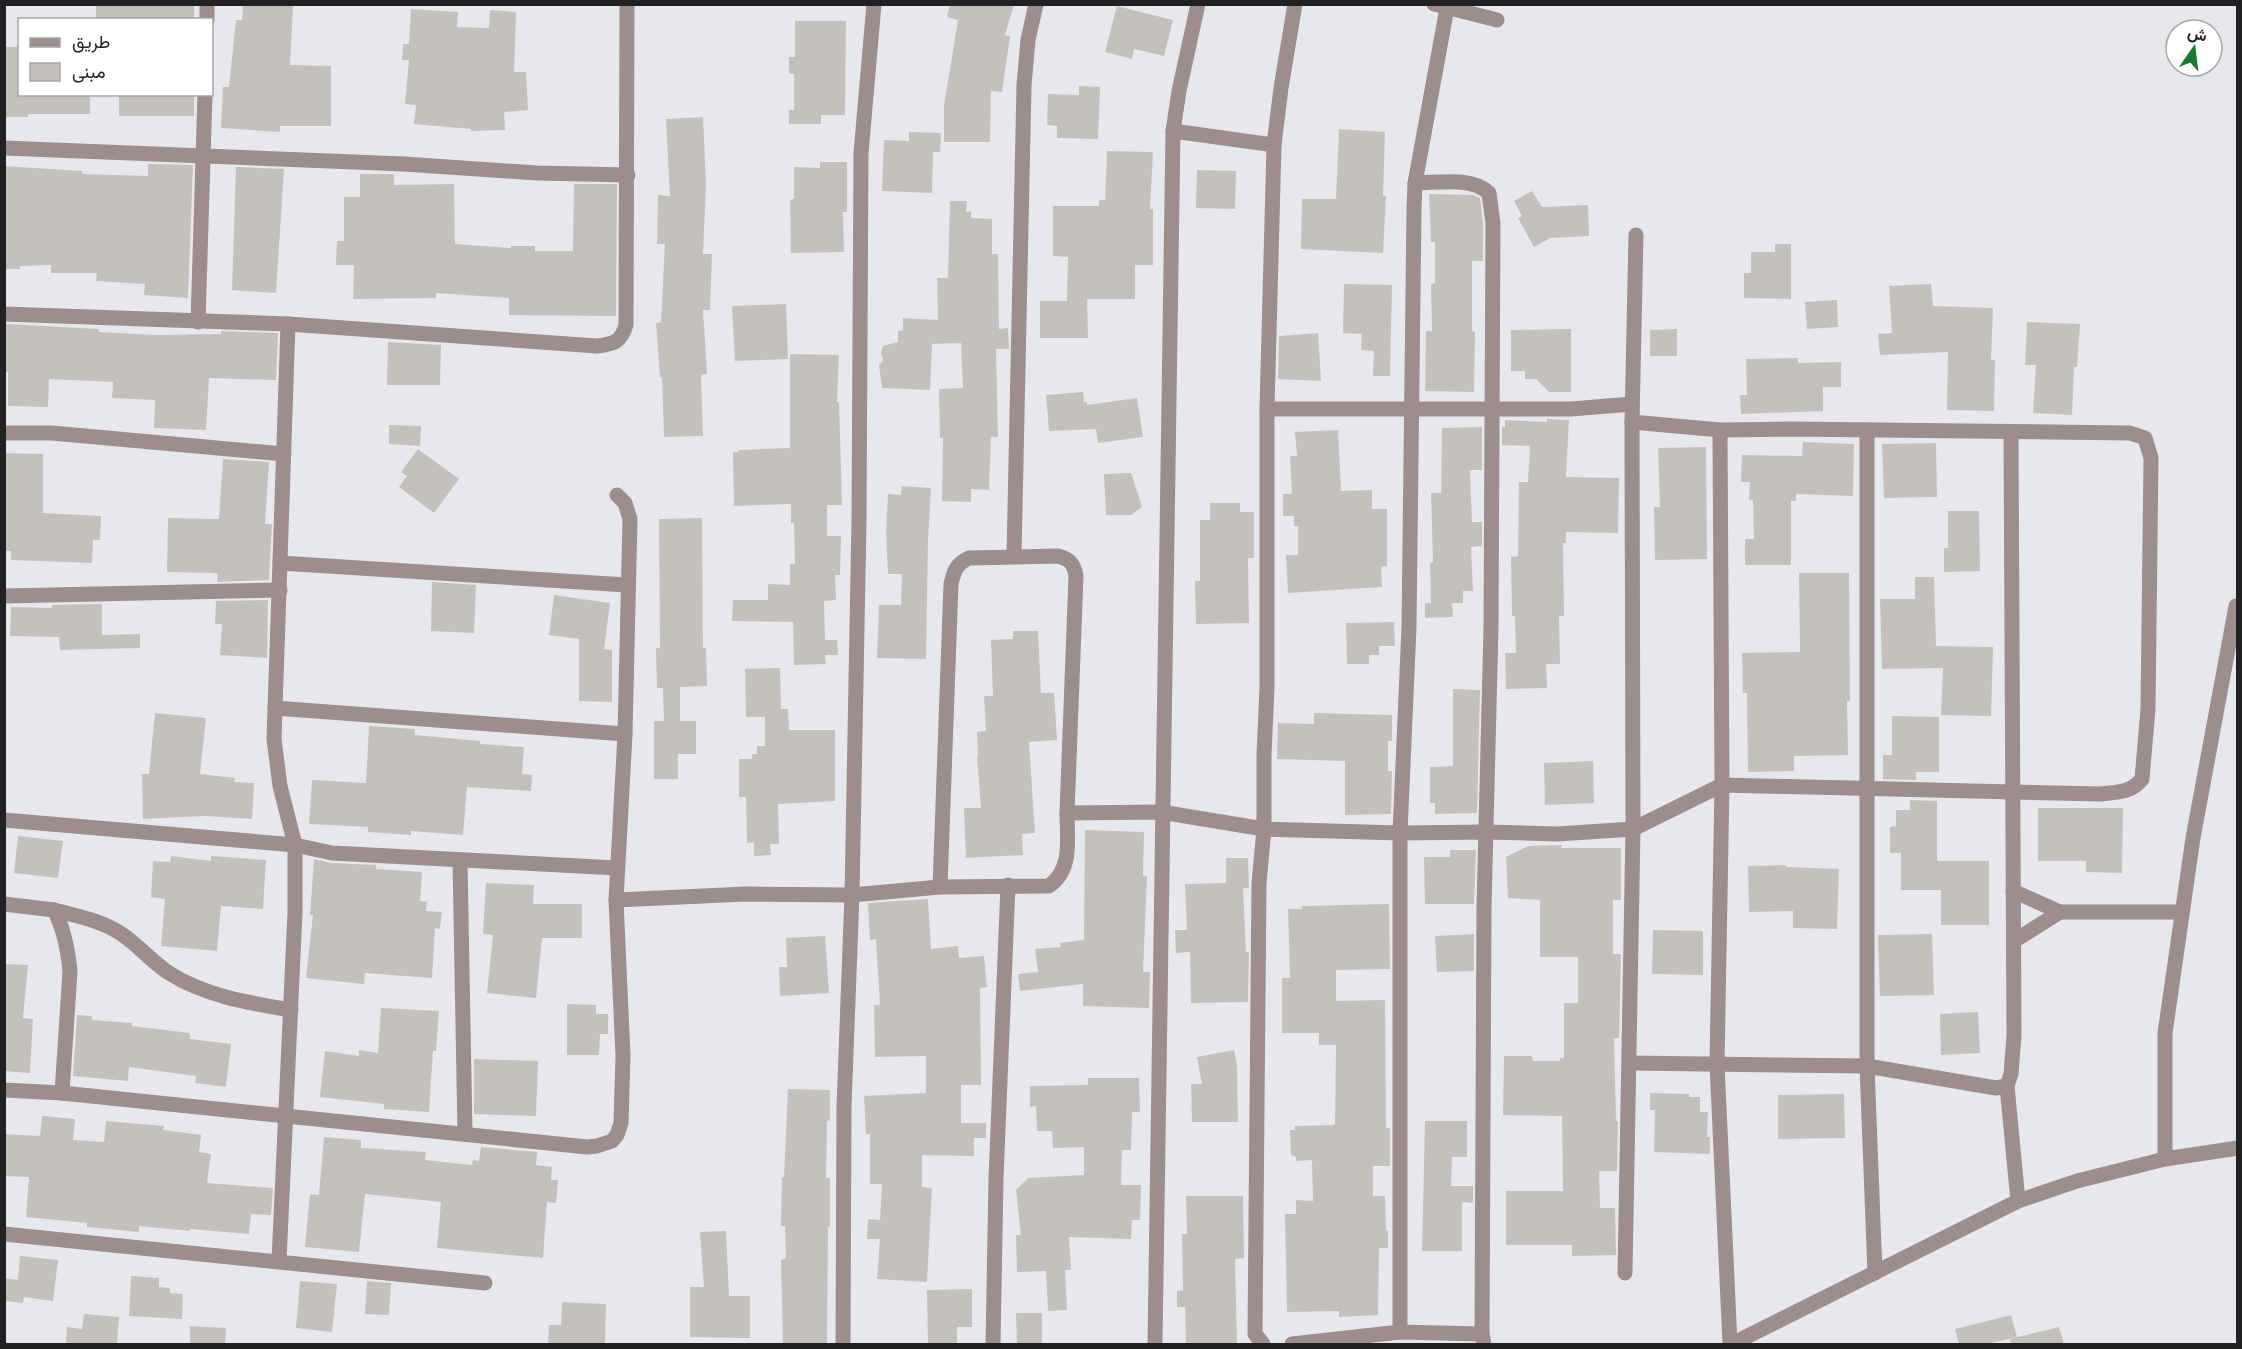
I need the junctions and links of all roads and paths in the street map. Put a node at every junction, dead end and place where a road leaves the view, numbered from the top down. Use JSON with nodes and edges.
{"nodes":[{"id":1,"x":627,"y":4,"type":"edge"},
{"id":2,"x":874,"y":4,"type":"edge"},
{"id":3,"x":1036,"y":4,"type":"edge"},
{"id":4,"x":1198,"y":4,"type":"edge"},
{"id":5,"x":1295,"y":4,"type":"edge"},
{"id":6,"x":1440,"y":6,"type":"edge"},
{"id":7,"x":1497,"y":20,"type":"dead end"},
{"id":8,"x":205,"y":96,"type":"edge"},
{"id":9,"x":1173,"y":130,"type":"junction"},
{"id":10,"x":1274,"y":145,"type":"junction"},
{"id":11,"x":4,"y":148,"type":"edge"},
{"id":12,"x":203,"y":157,"type":"junction"},
{"id":13,"x":628,"y":175,"type":"junction"},
{"id":14,"x":1415,"y":183,"type":"junction"},
{"id":15,"x":1636,"y":235,"type":"dead end"},
{"id":16,"x":4,"y":314,"type":"edge"},
{"id":17,"x":198,"y":322,"type":"junction"},
{"id":18,"x":288,"y":324,"type":"junction"},
{"id":19,"x":1632,"y":404,"type":"junction"},
{"id":20,"x":1411,"y":407,"type":"junction"},
{"id":21,"x":1267,"y":409,"type":"junction"},
{"id":22,"x":1493,"y":409,"type":"junction"},
{"id":23,"x":1632,"y":422,"type":"junction"},
{"id":24,"x":1720,"y":430,"type":"junction"},
{"id":25,"x":1867,"y":430,"type":"junction"},
{"id":26,"x":2011,"y":432,"type":"junction"},
{"id":27,"x":4,"y":434,"type":"edge"},
{"id":28,"x":284,"y":454,"type":"junction"},
{"id":29,"x":617,"y":495,"type":"dead end"},
{"id":30,"x":1014,"y":556,"type":"junction"},
{"id":31,"x":280,"y":562,"type":"junction"},
{"id":32,"x":627,"y":585,"type":"junction"},
{"id":33,"x":280,"y":590,"type":"junction"},
{"id":34,"x":4,"y":596,"type":"edge"},
{"id":35,"x":2236,"y":606,"type":"edge"},
{"id":36,"x":275,"y":708,"type":"junction"},
{"id":37,"x":625,"y":734,"type":"junction"},
{"id":38,"x":1722,"y":785,"type":"junction"},
{"id":39,"x":1866,"y":788,"type":"junction"},
{"id":40,"x":2013,"y":792,"type":"junction"},
{"id":41,"x":1161,"y":812,"type":"junction"},
{"id":42,"x":1067,"y":813,"type":"junction"},
{"id":43,"x":4,"y":819,"type":"edge"},
{"id":44,"x":1264,"y":829,"type":"junction"},
{"id":45,"x":1633,"y":829,"type":"junction"},
{"id":46,"x":1487,"y":832,"type":"junction"},
{"id":47,"x":1400,"y":833,"type":"junction"},
{"id":48,"x":295,"y":845,"type":"junction"},
{"id":49,"x":460,"y":861,"type":"junction"},
{"id":50,"x":617,"y":868,"type":"junction"},
{"id":51,"x":1008,"y":885,"type":"junction"},
{"id":52,"x":940,"y":887,"type":"junction"},
{"id":53,"x":2013,"y":891,"type":"junction"},
{"id":54,"x":852,"y":895,"type":"junction"},
{"id":55,"x":616,"y":900,"type":"junction"},
{"id":56,"x":4,"y":904,"type":"edge"},
{"id":57,"x":54,"y":910,"type":"junction"},
{"id":58,"x":2060,"y":912,"type":"junction"},
{"id":59,"x":2182,"y":912,"type":"junction"},
{"id":60,"x":2014,"y":941,"type":"junction"},
{"id":61,"x":291,"y":1010,"type":"junction"},
{"id":62,"x":1629,"y":1063,"type":"junction"},
{"id":63,"x":1717,"y":1064,"type":"junction"},
{"id":64,"x":1867,"y":1066,"type":"junction"},
{"id":65,"x":2007,"y":1086,"type":"junction"},
{"id":66,"x":4,"y":1090,"type":"edge"},
{"id":67,"x":63,"y":1094,"type":"junction"},
{"id":68,"x":286,"y":1118,"type":"junction"},
{"id":69,"x":465,"y":1134,"type":"junction"},
{"id":70,"x":2238,"y":1148,"type":"edge"},
{"id":71,"x":2165,"y":1159,"type":"junction"},
{"id":72,"x":2018,"y":1201,"type":"junction"},
{"id":73,"x":4,"y":1234,"type":"edge"},
{"id":74,"x":279,"y":1262,"type":"junction"},
{"id":75,"x":1624,"y":1273,"type":"dead end"},
{"id":76,"x":1875,"y":1273,"type":"junction"},
{"id":77,"x":485,"y":1283,"type":"dead end"},
{"id":78,"x":1400,"y":1332,"type":"junction"},
{"id":79,"x":1483,"y":1339,"type":"edge"},
{"id":80,"x":843,"y":1344,"type":"edge"},
{"id":81,"x":993,"y":1344,"type":"edge"},
{"id":82,"x":1155,"y":1344,"type":"edge"},
{"id":83,"x":1263,"y":1344,"type":"edge"},
{"id":84,"x":1292,"y":1344,"type":"edge"},
{"id":85,"x":1731,"y":1344,"type":"edge"}],
"edges":[{"from":1,"to":13,"type":"street"},
{"from":2,"to":54,"type":"street"},
{"from":3,"to":30,"type":"street"},
{"from":4,"to":9,"type":"street"},
{"from":5,"to":10,"type":"street"},
{"from":6,"to":7,"type":"street"},
{"from":6,"to":14,"type":"street"},
{"from":8,"to":12,"type":"street"},
{"from":9,"to":10,"type":"street"},
{"from":9,"to":41,"type":"street"},
{"from":10,"to":21,"type":"street"},
{"from":11,"to":12,"type":"street"},
{"from":12,"to":13,"type":"street"},
{"from":12,"to":17,"type":"street"},
{"from":13,"to":18,"type":"street"},
{"from":14,"to":20,"type":"street"},
{"from":14,"to":22,"type":"street"},
{"from":15,"to":19,"type":"street"},
{"from":16,"to":17,"type":"street"},
{"from":17,"to":18,"type":"street"},
{"from":18,"to":28,"type":"street"},
{"from":19,"to":22,"type":"street"},
{"from":19,"to":23,"type":"street"},
{"from":20,"to":21,"type":"street"},
{"from":20,"to":22,"type":"street"},
{"from":20,"to":47,"type":"street"},
{"from":21,"to":44,"type":"street"},
{"from":22,"to":46,"type":"street"},
{"from":23,"to":24,"type":"street"},
{"from":23,"to":45,"type":"street"},
{"from":24,"to":25,"type":"street"},
{"from":24,"to":38,"type":"street"},
{"from":25,"to":26,"type":"street"},
{"from":25,"to":39,"type":"street"},
{"from":26,"to":40,"type":"street"},
{"from":26,"to":40,"type":"street"},
{"from":27,"to":28,"type":"street"},
{"from":28,"to":31,"type":"street"},
{"from":29,"to":32,"type":"street"},
{"from":30,"to":42,"type":"street"},
{"from":30,"to":52,"type":"street"},
{"from":31,"to":32,"type":"street"},
{"from":31,"to":33,"type":"street"},
{"from":32,"to":37,"type":"street"},
{"from":33,"to":34,"type":"street"},
{"from":33,"to":36,"type":"street"},
{"from":35,"to":59,"type":"street"},
{"from":36,"to":37,"type":"street"},
{"from":36,"to":48,"type":"street"},
{"from":37,"to":50,"type":"street"},
{"from":38,"to":39,"type":"street"},
{"from":38,"to":45,"type":"street"},
{"from":38,"to":63,"type":"street"},
{"from":39,"to":40,"type":"street"},
{"from":39,"to":64,"type":"street"},
{"from":40,"to":53,"type":"street"},
{"from":41,"to":42,"type":"street"},
{"from":41,"to":44,"type":"street"},
{"from":41,"to":82,"type":"street"},
{"from":42,"to":51,"type":"street"},
{"from":43,"to":48,"type":"street"},
{"from":44,"to":47,"type":"street"},
{"from":44,"to":83,"type":"street"},
{"from":45,"to":46,"type":"street"},
{"from":45,"to":62,"type":"street"},
{"from":46,"to":47,"type":"street"},
{"from":46,"to":79,"type":"street"},
{"from":47,"to":78,"type":"street"},
{"from":48,"to":49,"type":"street"},
{"from":48,"to":61,"type":"street"},
{"from":49,"to":50,"type":"street"},
{"from":49,"to":69,"type":"street"},
{"from":50,"to":55,"type":"street"},
{"from":51,"to":52,"type":"street"},
{"from":51,"to":81,"type":"street"},
{"from":52,"to":54,"type":"street"},
{"from":53,"to":58,"type":"street"},
{"from":53,"to":60,"type":"street"},
{"from":54,"to":55,"type":"street"},
{"from":54,"to":80,"type":"street"},
{"from":55,"to":69,"type":"street"},
{"from":56,"to":57,"type":"street"},
{"from":57,"to":61,"type":"street"},
{"from":57,"to":67,"type":"street"},
{"from":58,"to":59,"type":"street"},
{"from":58,"to":60,"type":"street"},
{"from":59,"to":71,"type":"street"},
{"from":60,"to":65,"type":"street"},
{"from":61,"to":68,"type":"street"},
{"from":62,"to":63,"type":"street"},
{"from":62,"to":75,"type":"street"},
{"from":63,"to":64,"type":"street"},
{"from":63,"to":85,"type":"street"},
{"from":64,"to":65,"type":"street"},
{"from":64,"to":76,"type":"street"},
{"from":65,"to":72,"type":"street"},
{"from":66,"to":67,"type":"street"},
{"from":67,"to":68,"type":"street"},
{"from":68,"to":69,"type":"street"},
{"from":68,"to":74,"type":"street"},
{"from":70,"to":71,"type":"street"},
{"from":71,"to":72,"type":"street"},
{"from":72,"to":76,"type":"street"},
{"from":73,"to":74,"type":"street"},
{"from":74,"to":77,"type":"street"},
{"from":76,"to":85,"type":"street"},
{"from":78,"to":79,"type":"street"},
{"from":78,"to":84,"type":"street"}]}
